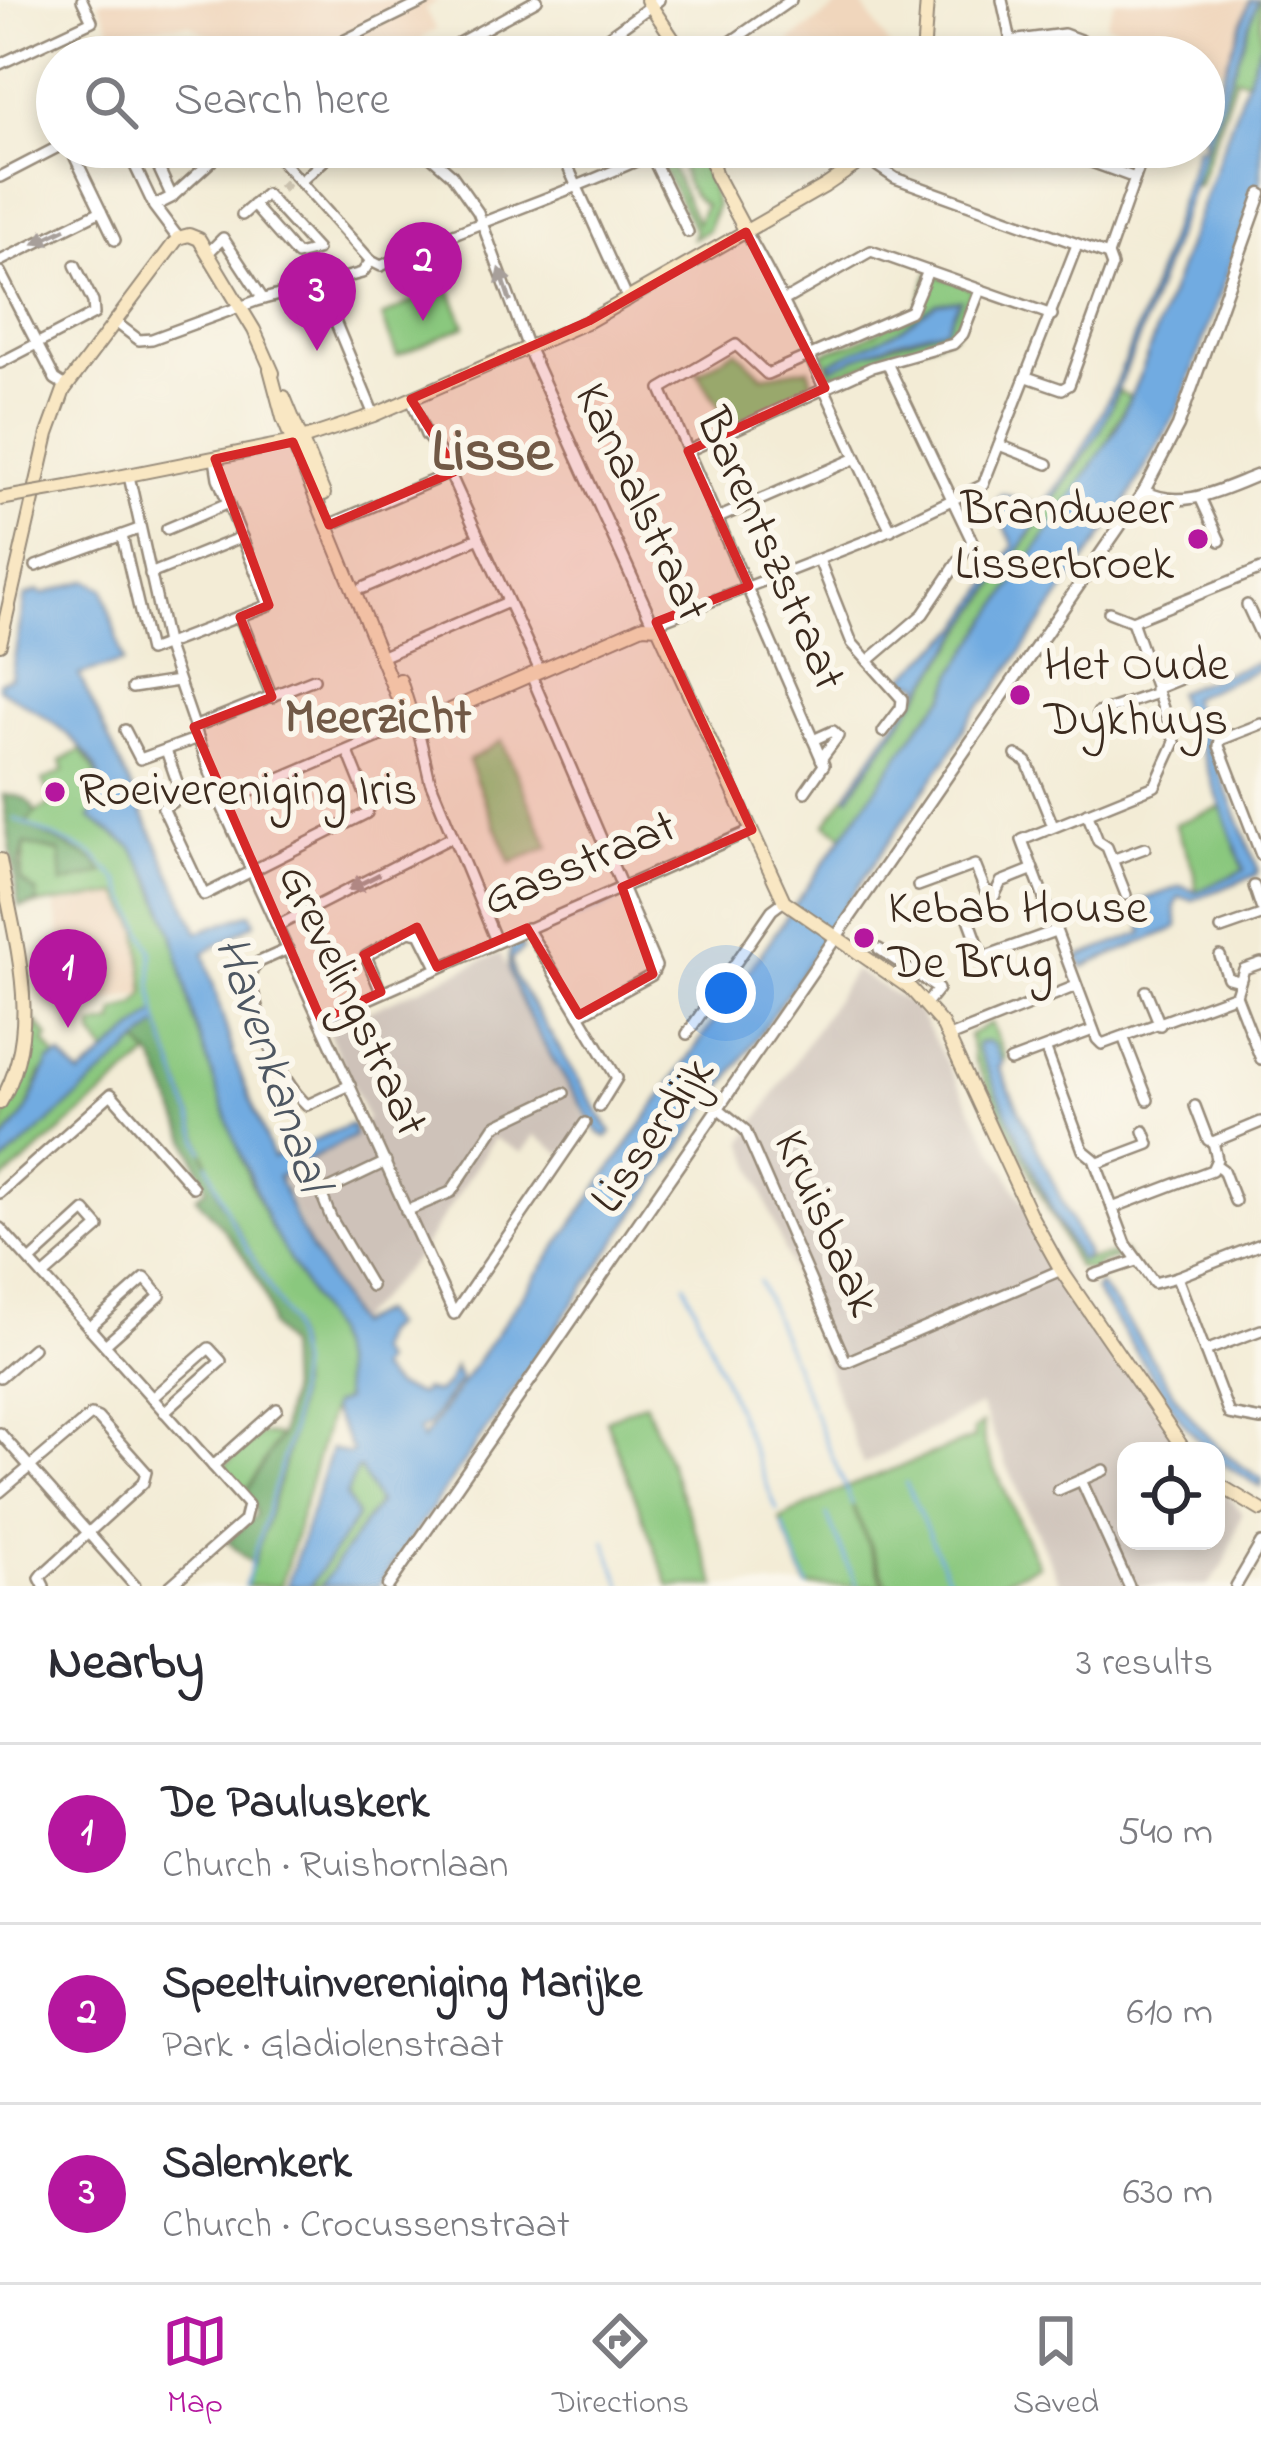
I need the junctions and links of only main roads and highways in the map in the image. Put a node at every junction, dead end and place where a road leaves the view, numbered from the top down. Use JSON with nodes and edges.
{"nodes":[{"id":1,"x":927,"y":0,"type":"edge"},
{"id":2,"x":652,"y":2,"type":"edge"},
{"id":3,"x":672,"y":36,"type":"edge"},
{"id":4,"x":924,"y":36,"type":"edge"},
{"id":5,"x":714,"y":168,"type":"edge"},
{"id":6,"x":848,"y":168,"type":"edge"},
{"id":7,"x":746,"y":232,"type":"junction"},
{"id":8,"x":298,"y":441,"type":"junction"},
{"id":9,"x":0,"y":499,"type":"edge"},
{"id":10,"x":332,"y":523,"type":"junction"},
{"id":11,"x":0,"y":644,"type":"edge"},
{"id":12,"x":387,"y":655,"type":"junction"},
{"id":13,"x":0,"y":860,"type":"edge"},
{"id":14,"x":0,"y":1102,"type":"edge"},
{"id":15,"x":1179,"y":1442,"type":"edge"},
{"id":16,"x":1225,"y":1488,"type":"edge"},
{"id":17,"x":1261,"y":1510,"type":"edge"}],
"edges":[{"from":1,"to":4,"type":"main road"},
{"from":2,"to":3,"type":"main road"},
{"from":5,"to":7,"type":"main road"},
{"from":6,"to":7,"type":"main road"},
{"from":7,"to":8,"type":"main road"},
{"from":8,"to":9,"type":"main road","bridge":true},
{"from":8,"to":10,"type":"main road"},
{"from":8,"to":11,"type":"main road"},
{"from":10,"to":12,"type":"main road"},
{"from":10,"to":12,"type":"main road"},
{"from":12,"to":15,"type":"main road","name":"Kanaalstraat"},
{"from":13,"to":14,"type":"main road"},
{"from":16,"to":17,"type":"main road"}]}
